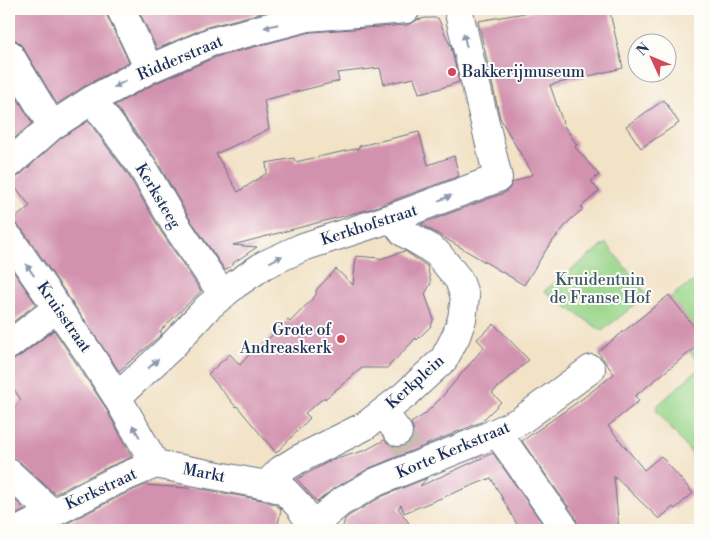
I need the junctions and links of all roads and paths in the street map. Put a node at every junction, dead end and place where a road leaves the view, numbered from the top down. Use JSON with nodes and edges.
{"nodes":[{"id":1,"x":121,"y":9,"type":"edge"},
{"id":2,"x":406,"y":9,"type":"edge"},
{"id":3,"x":458,"y":9,"type":"edge"},
{"id":4,"x":9,"y":54,"type":"edge"},
{"id":5,"x":149,"y":69,"type":"junction"},
{"id":6,"x":92,"y":100,"type":"junction"},
{"id":7,"x":52,"y":126,"type":"junction"},
{"id":8,"x":9,"y":164,"type":"edge"},
{"id":9,"x":392,"y":218,"type":"junction"},
{"id":10,"x":9,"y":238,"type":"edge"},
{"id":11,"x":222,"y":295,"type":"junction"},
{"id":12,"x":57,"y":308,"type":"junction"},
{"id":13,"x":9,"y":346,"type":"edge"},
{"id":14,"x":592,"y":369,"type":"dead end"},
{"id":15,"x":117,"y":397,"type":"junction"},
{"id":16,"x":496,"y":432,"type":"junction"},
{"id":17,"x":402,"y":439,"type":"junction"},
{"id":18,"x":155,"y":464,"type":"junction"},
{"id":19,"x":9,"y":474,"type":"edge"},
{"id":20,"x":266,"y":485,"type":"junction"},
{"id":21,"x":52,"y":513,"type":"junction"},
{"id":22,"x":312,"y":529,"type":"edge"},
{"id":23,"x":20,"y":530,"type":"edge"},
{"id":24,"x":563,"y":530,"type":"edge"}],
"edges":[{"from":1,"to":5,"type":"street"},
{"from":2,"to":5,"type":"street","name":"Ridderstraat","one_way":true},
{"from":9,"to":3,"type":"street","name":"Kerkhofstraat","one_way":true},
{"from":4,"to":7,"type":"street"},
{"from":5,"to":6,"type":"street","name":"Ridderstraat","one_way":true},
{"from":6,"to":7,"type":"street","name":"Ridderstraat"},
{"from":6,"to":11,"type":"street","name":"Kerksteeg"},
{"from":7,"to":8,"type":"street","name":"Ridderstraat"},
{"from":11,"to":9,"type":"street","name":"Kerkhofstraat","one_way":true},
{"from":9,"to":17,"type":"street","name":"Kerkplein"},
{"from":12,"to":10,"type":"street","name":"Kruisstraat","one_way":true},
{"from":15,"to":11,"type":"street","name":"Kerkhofstraat","one_way":true},
{"from":12,"to":13,"type":"street"},
{"from":12,"to":15,"type":"street","name":"Kruisstraat"},
{"from":14,"to":16,"type":"street","name":"Korte Kerkstraat"},
{"from":18,"to":15,"type":"street","one_way":true},
{"from":16,"to":17,"type":"street","name":"Korte Kerkstraat"},
{"from":16,"to":24,"type":"street"},
{"from":17,"to":20,"type":"street","name":"Kerkplein"},
{"from":17,"to":22,"type":"street","name":"Korte Kerkstraat"},
{"from":18,"to":20,"type":"street","name":"Markt"},
{"from":18,"to":21,"type":"street","name":"Kerkstraat"},
{"from":19,"to":21,"type":"street"},
{"from":20,"to":22,"type":"street","name":"Markt"},
{"from":21,"to":23,"type":"street","name":"Kerkstraat"}]}
